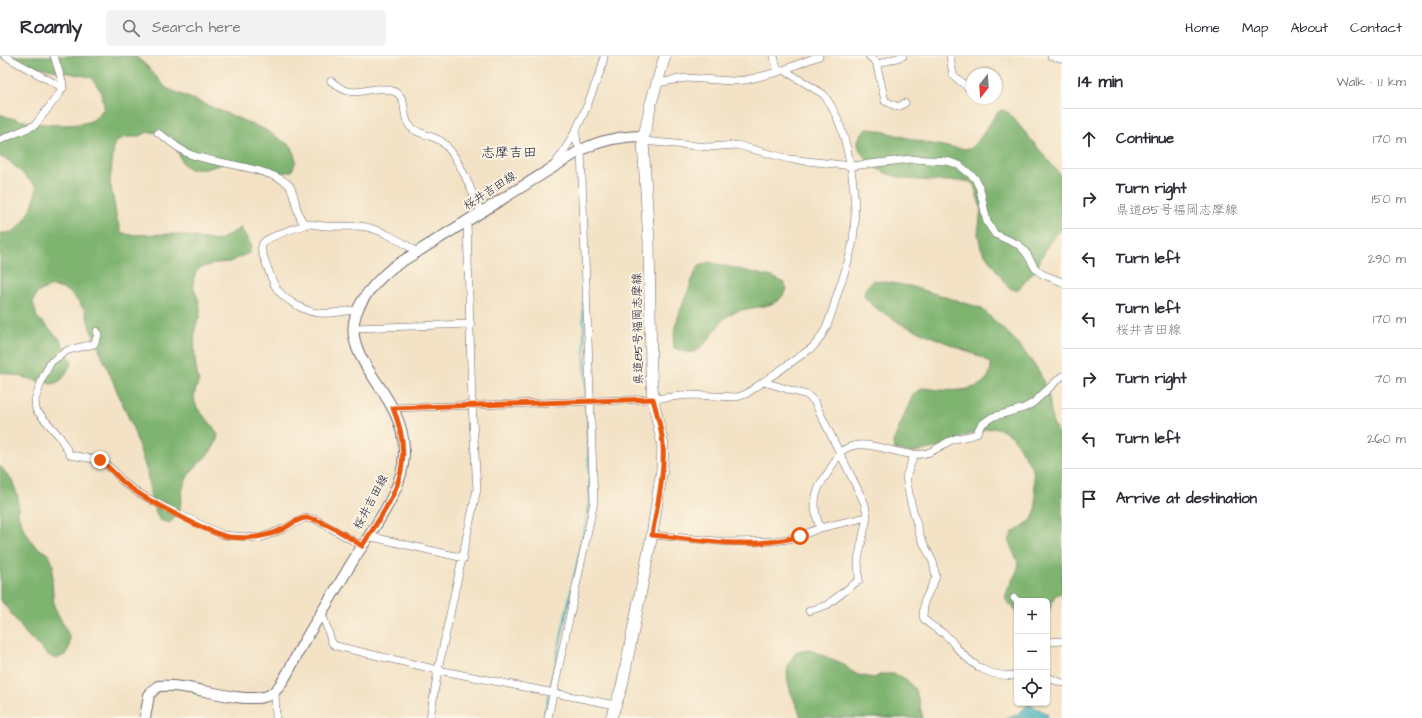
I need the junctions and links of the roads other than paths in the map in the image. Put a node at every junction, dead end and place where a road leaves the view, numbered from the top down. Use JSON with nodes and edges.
{"nodes":[{"id":1,"x":5,"y":56,"type":"edge"},
{"id":2,"x":54,"y":56,"type":"edge"},
{"id":3,"x":604,"y":56,"type":"edge"},
{"id":4,"x":665,"y":56,"type":"edge"},
{"id":5,"x":774,"y":56,"type":"edge"},
{"id":6,"x":819,"y":56,"type":"edge"},
{"id":7,"x":869,"y":56,"type":"edge"},
{"id":8,"x":903,"y":56,"type":"edge"},
{"id":9,"x":950,"y":56,"type":"edge"},
{"id":10,"x":1051,"y":56,"type":"edge"},
{"id":11,"x":1062,"y":59,"type":"edge"},
{"id":12,"x":876,"y":62,"type":"junction"},
{"id":13,"x":781,"y":71,"type":"junction"},
{"id":14,"x":331,"y":81,"type":"dead end"},
{"id":15,"x":657,"y":83,"type":"junction"},
{"id":16,"x":966,"y":86,"type":"dead end"},
{"id":17,"x":63,"y":88,"type":"junction"},
{"id":18,"x":904,"y":103,"type":"dead end"},
{"id":19,"x":158,"y":133,"type":"dead end"},
{"id":20,"x":576,"y":134,"type":"junction"},
{"id":21,"x":643,"y":139,"type":"junction"},
{"id":22,"x":0,"y":140,"type":"edge"},
{"id":23,"x":581,"y":150,"type":"junction"},
{"id":24,"x":554,"y":165,"type":"junction"},
{"id":25,"x":852,"y":166,"type":"junction"},
{"id":26,"x":481,"y":212,"type":"junction"},
{"id":27,"x":467,"y":222,"type":"junction"},
{"id":28,"x":308,"y":224,"type":"junction"},
{"id":29,"x":417,"y":252,"type":"junction"},
{"id":30,"x":1062,"y":282,"type":"edge"},
{"id":31,"x":358,"y":310,"type":"junction"},
{"id":32,"x":471,"y":324,"type":"junction"},
{"id":33,"x":354,"y":328,"type":"junction"},
{"id":34,"x":97,"y":331,"type":"dead end"},
{"id":35,"x":1062,"y":376,"type":"edge"},
{"id":36,"x":764,"y":382,"type":"junction"},
{"id":37,"x":653,"y":399,"type":"junction"},
{"id":38,"x":590,"y":400,"type":"junction"},
{"id":39,"x":472,"y":404,"type":"junction"},
{"id":40,"x":393,"y":408,"type":"junction"},
{"id":41,"x":840,"y":452,"type":"junction"},
{"id":42,"x":914,"y":455,"type":"junction"},
{"id":43,"x":867,"y":517,"type":"junction"},
{"id":44,"x":820,"y":528,"type":"junction"},
{"id":45,"x":652,"y":535,"type":"junction"},
{"id":46,"x":368,"y":536,"type":"junction"},
{"id":47,"x":362,"y":546,"type":"junction"},
{"id":48,"x":464,"y":558,"type":"junction"},
{"id":49,"x":809,"y":612,"type":"dead end"},
{"id":50,"x":322,"y":614,"type":"junction"},
{"id":51,"x":1062,"y":641,"type":"edge"},
{"id":52,"x":1050,"y":642,"type":"edge"},
{"id":53,"x":438,"y":670,"type":"junction"},
{"id":54,"x":1014,"y":675,"type":"edge"},
{"id":55,"x":1050,"y":678,"type":"edge"},
{"id":56,"x":1062,"y":683,"type":"edge"},
{"id":57,"x":275,"y":692,"type":"junction"},
{"id":58,"x":554,"y":693,"type":"junction"},
{"id":59,"x":615,"y":705,"type":"junction"},
{"id":60,"x":145,"y":718,"type":"edge"},
{"id":61,"x":276,"y":718,"type":"edge"},
{"id":62,"x":430,"y":718,"type":"edge"},
{"id":63,"x":548,"y":718,"type":"edge"},
{"id":64,"x":611,"y":718,"type":"edge"}],
"edges":[{"from":1,"to":17,"type":"street"},
{"from":2,"to":17,"type":"street"},
{"from":3,"to":20,"type":"street","name":"桜井吉田線"},
{"from":4,"to":15,"type":"main road","name":"県道85号福岡志摩線"},
{"from":5,"to":13,"type":"street"},
{"from":6,"to":13,"type":"street"},
{"from":7,"to":12,"type":"street"},
{"from":8,"to":12,"type":"street"},
{"from":9,"to":16,"type":"street"},
{"from":10,"to":11,"type":"street"},
{"from":12,"to":18,"type":"street"},
{"from":13,"to":15,"type":"street"},
{"from":13,"to":25,"type":"street"},
{"from":14,"to":26,"type":"street"},
{"from":15,"to":21,"type":"main road","name":"県道85号福岡志摩線"},
{"from":17,"to":22,"type":"street"},
{"from":19,"to":28,"type":"street"},
{"from":20,"to":23,"type":"street"},
{"from":20,"to":24,"type":"street","name":"桜井吉田線"},
{"from":21,"to":23,"type":"main road","name":"桜井吉田線"},
{"from":21,"to":25,"type":"street"},
{"from":21,"to":37,"type":"main road","name":"県道85号福岡志摩線"},
{"from":23,"to":24,"type":"main road","name":"桜井吉田線"},
{"from":23,"to":38,"type":"street"},
{"from":24,"to":26,"type":"main road","name":"桜井吉田線"},
{"from":25,"to":30,"type":"street"},
{"from":25,"to":36,"type":"street"},
{"from":26,"to":27,"type":"main road","name":"桜井吉田線"},
{"from":27,"to":29,"type":"main road","name":"桜井吉田線"},
{"from":27,"to":32,"type":"street"},
{"from":28,"to":29,"type":"street"},
{"from":28,"to":31,"type":"street"},
{"from":29,"to":31,"type":"main road","name":"桜井吉田線"},
{"from":31,"to":33,"type":"main road","name":"桜井吉田線"},
{"from":32,"to":33,"type":"street"},
{"from":32,"to":39,"type":"street"},
{"from":33,"to":40,"type":"main road","name":"桜井吉田線"},
{"from":34,"to":47,"type":"street"},
{"from":35,"to":42,"type":"street"},
{"from":36,"to":37,"type":"street"},
{"from":36,"to":41,"type":"street"},
{"from":37,"to":38,"type":"street"},
{"from":37,"to":45,"type":"main road","name":"県道85号福岡志摩線"},
{"from":38,"to":39,"type":"street"},
{"from":38,"to":58,"type":"street"},
{"from":39,"to":40,"type":"street"},
{"from":39,"to":48,"type":"street"},
{"from":40,"to":46,"type":"main road","name":"桜井吉田線"},
{"from":41,"to":42,"type":"street"},
{"from":41,"to":43,"type":"street"},
{"from":41,"to":44,"type":"street"},
{"from":42,"to":54,"type":"street"},
{"from":43,"to":44,"type":"street"},
{"from":43,"to":49,"type":"street"},
{"from":44,"to":45,"type":"street"},
{"from":45,"to":59,"type":"main road","name":"県道85号福岡志摩線"},
{"from":46,"to":47,"type":"main road","name":"桜井吉田線"},
{"from":46,"to":48,"type":"street"},
{"from":47,"to":50,"type":"main road","name":"桜井吉田線"},
{"from":48,"to":53,"type":"street"},
{"from":50,"to":53,"type":"street"},
{"from":50,"to":57,"type":"main road","name":"桜井吉田線"},
{"from":51,"to":52,"type":"street"},
{"from":53,"to":58,"type":"street"},
{"from":53,"to":62,"type":"street"},
{"from":55,"to":56,"type":"street"},
{"from":57,"to":60,"type":"main road"},
{"from":57,"to":61,"type":"street"},
{"from":58,"to":59,"type":"street"},
{"from":58,"to":63,"type":"street"},
{"from":59,"to":64,"type":"main road","name":"県道85号福岡志摩線"}]}
